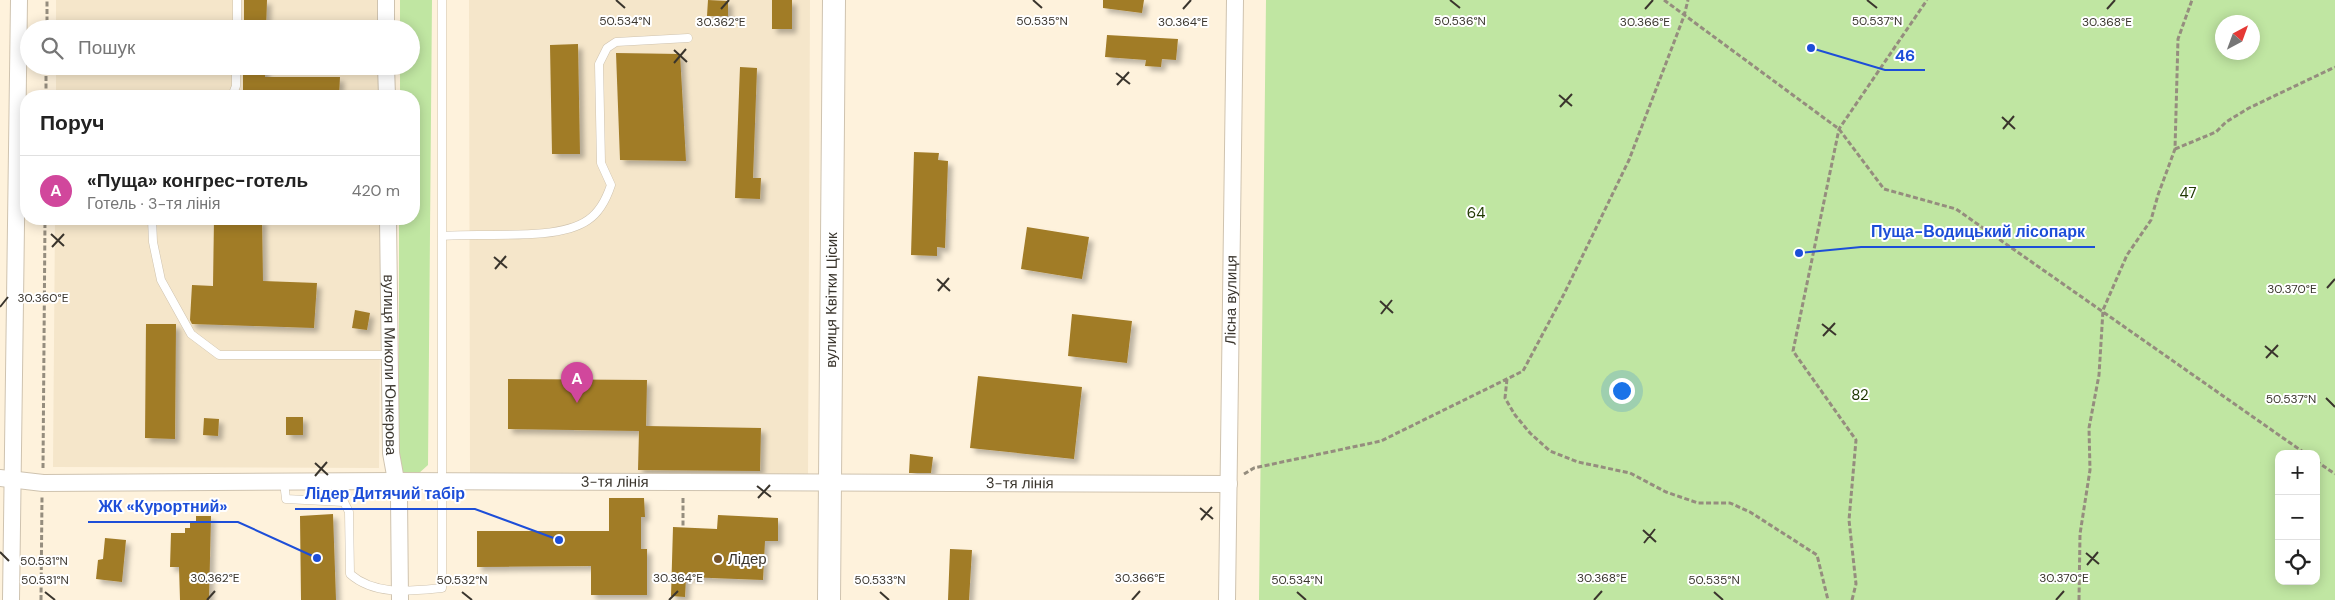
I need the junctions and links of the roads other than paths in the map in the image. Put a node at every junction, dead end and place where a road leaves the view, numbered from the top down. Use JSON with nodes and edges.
{"nodes":[{"id":1,"x":19,"y":0,"type":"edge"},
{"id":2,"x":237,"y":0,"type":"edge"},
{"id":3,"x":386,"y":0,"type":"edge"},
{"id":4,"x":442,"y":0,"type":"edge"},
{"id":5,"x":834,"y":0,"type":"edge"},
{"id":6,"x":1235,"y":0,"type":"edge"},
{"id":7,"x":237,"y":20,"type":"edge"},
{"id":8,"x":386,"y":20,"type":"edge"},
{"id":9,"x":688,"y":38,"type":"dead end"},
{"id":10,"x":236,"y":75,"type":"edge"},
{"id":11,"x":386,"y":75,"type":"edge"},
{"id":12,"x":234,"y":90,"type":"edge"},
{"id":13,"x":386,"y":90,"type":"edge"},
{"id":14,"x":152,"y":225,"type":"edge"},
{"id":15,"x":388,"y":225,"type":"edge"},
{"id":16,"x":442,"y":236,"type":"junction"},
{"id":17,"x":389,"y":355,"type":"junction"},
{"id":18,"x":6,"y":479,"type":"edge"},
{"id":19,"x":396,"y":480,"type":"junction"},
{"id":20,"x":284,"y":481,"type":"junction"},
{"id":21,"x":443,"y":481,"type":"junction"},
{"id":22,"x":830,"y":483,"type":"junction"},
{"id":23,"x":1228,"y":484,"type":"junction"},
{"id":24,"x":400,"y":596,"type":"edge"},
{"id":25,"x":12,"y":600,"type":"edge"},
{"id":26,"x":829,"y":600,"type":"edge"},
{"id":27,"x":1228,"y":600,"type":"edge"}],
"edges":[{"from":1,"to":18,"type":"street"},
{"from":2,"to":7,"type":"lane"},
{"from":3,"to":8,"type":"street"},
{"from":4,"to":16,"type":"lane"},
{"from":5,"to":22,"type":"street","name":"вулиця Квітки Цісик"},
{"from":6,"to":23,"type":"street","name":"Лісна вулиця"},
{"from":9,"to":16,"type":"lane"},
{"from":10,"to":12,"type":"lane"},
{"from":11,"to":13,"type":"street"},
{"from":14,"to":17,"type":"lane"},
{"from":15,"to":17,"type":"street","name":"вулиця Миколи Юнкерова"},
{"from":16,"to":21,"type":"lane"},
{"from":17,"to":19,"type":"street","name":"вулиця Миколи Юнкерова"},
{"from":18,"to":20,"type":"street","name":"3-тя лінія"},
{"from":18,"to":25,"type":"street"},
{"from":19,"to":20,"type":"street","name":"3-тя лінія"},
{"from":19,"to":21,"type":"street","name":"3-тя лінія"},
{"from":19,"to":24,"type":"street","name":"вулиця Миколи Юнкерова"},
{"from":20,"to":24,"type":"lane"},
{"from":21,"to":22,"type":"street","name":"3-тя лінія"},
{"from":21,"to":24,"type":"lane"},
{"from":22,"to":23,"type":"street","name":"3-тя лінія"},
{"from":22,"to":26,"type":"street","name":"вулиця Квітки Цісик"},
{"from":23,"to":27,"type":"street","name":"Лісна вулиця"}]}
